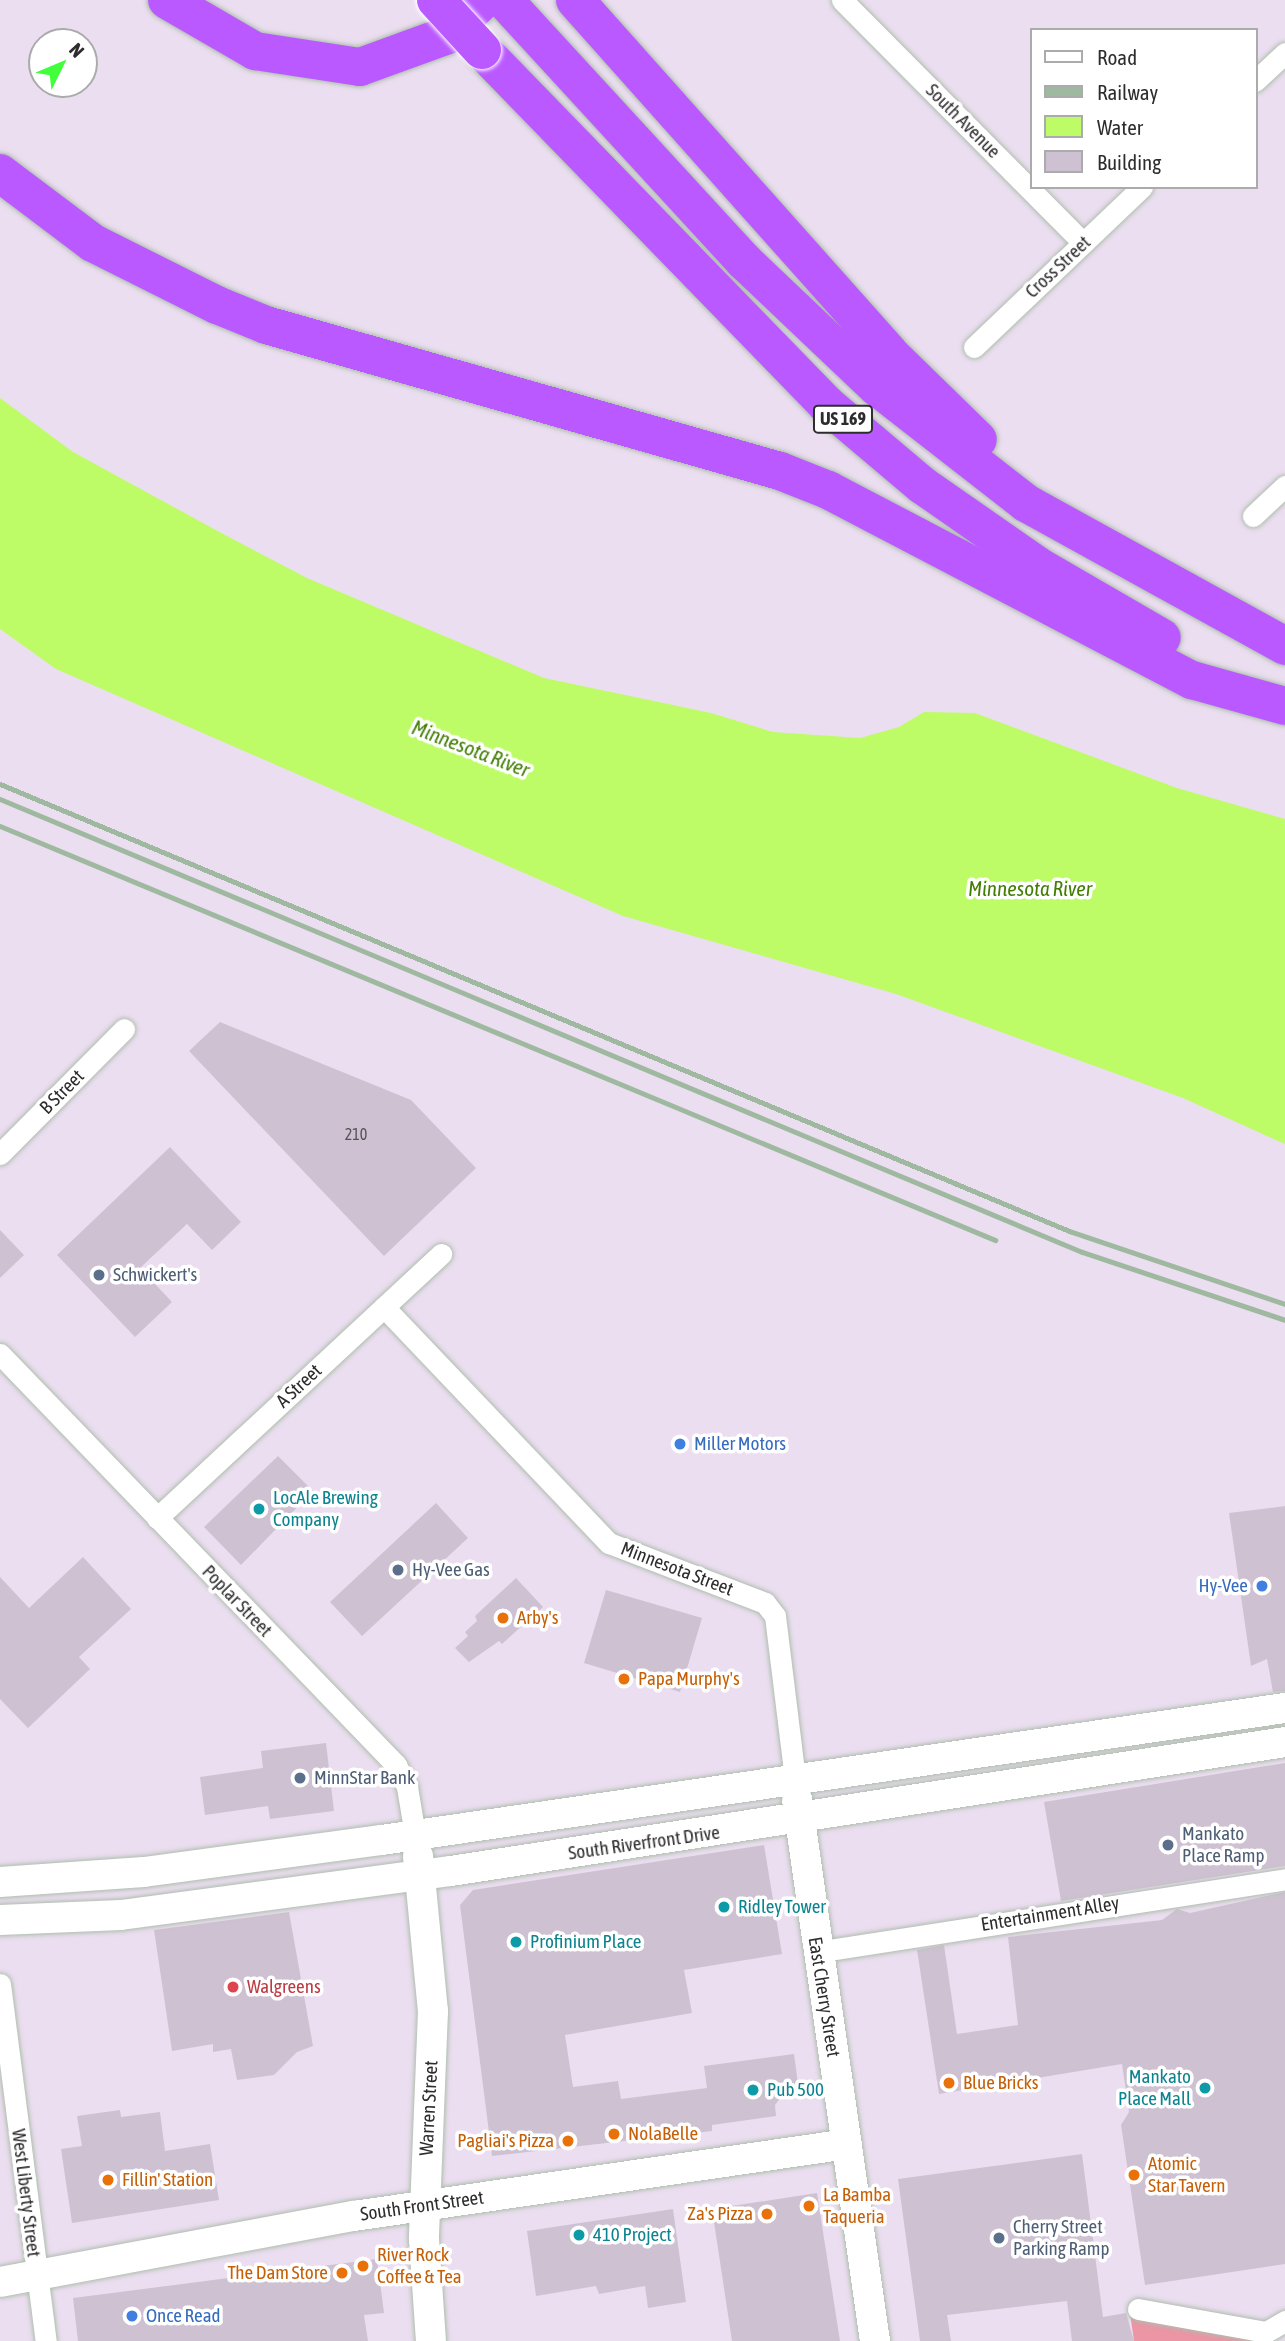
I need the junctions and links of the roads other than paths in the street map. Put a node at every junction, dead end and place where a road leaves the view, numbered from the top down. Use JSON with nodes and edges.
{"nodes":[{"id":1,"x":167,"y":0,"type":"edge"},
{"id":2,"x":436,"y":0,"type":"edge"},
{"id":3,"x":453,"y":0,"type":"edge"},
{"id":4,"x":483,"y":0,"type":"edge"},
{"id":5,"x":575,"y":0,"type":"edge"},
{"id":6,"x":842,"y":0,"type":"edge"},
{"id":7,"x":511,"y":8,"type":"edge"},
{"id":8,"x":1285,"y":53,"type":"edge"},
{"id":9,"x":296,"y":61,"type":"junction"},
{"id":10,"x":1257,"y":79,"type":"edge"},
{"id":11,"x":0,"y":173,"type":"edge"},
{"id":12,"x":1140,"y":189,"type":"edge"},
{"id":13,"x":1083,"y":243,"type":"junction"},
{"id":14,"x":974,"y":347,"type":"dead end"},
{"id":15,"x":1285,"y":486,"type":"edge"},
{"id":16,"x":1253,"y":516,"type":"dead end"},
{"id":17,"x":1147,"y":573,"type":"junction"},
{"id":18,"x":1285,"y":646,"type":"edge"},
{"id":19,"x":1279,"y":704,"type":"edge"},
{"id":20,"x":124,"y":1029,"type":"dead end"},
{"id":21,"x":0,"y":1154,"type":"edge"},
{"id":22,"x":441,"y":1254,"type":"dead end"},
{"id":23,"x":384,"y":1307,"type":"junction"},
{"id":24,"x":0,"y":1354,"type":"edge"},
{"id":25,"x":157,"y":1518,"type":"junction"},
{"id":26,"x":1285,"y":1707,"type":"edge"},
{"id":27,"x":1285,"y":1742,"type":"edge"},
{"id":28,"x":795,"y":1778,"type":"junction"},
{"id":29,"x":799,"y":1819,"type":"junction"},
{"id":30,"x":415,"y":1835,"type":"junction"},
{"id":31,"x":420,"y":1875,"type":"junction"},
{"id":32,"x":1285,"y":1879,"type":"edge"},
{"id":33,"x":0,"y":1882,"type":"edge"},
{"id":34,"x":0,"y":1920,"type":"edge"},
{"id":35,"x":816,"y":1952,"type":"junction"},
{"id":36,"x":0,"y":1983,"type":"edge"},
{"id":37,"x":847,"y":2144,"type":"junction"},
{"id":38,"x":425,"y":2205,"type":"junction"},
{"id":39,"x":37,"y":2278,"type":"junction"},
{"id":40,"x":0,"y":2282,"type":"edge"},
{"id":41,"x":1138,"y":2309,"type":"dead end"},
{"id":42,"x":1285,"y":2322,"type":"edge"},
{"id":43,"x":1267,"y":2337,"type":"edge"},
{"id":44,"x":46,"y":2341,"type":"edge"},
{"id":45,"x":432,"y":2341,"type":"edge"},
{"id":46,"x":875,"y":2341,"type":"edge"}],
"edges":[{"from":1,"to":9,"type":"highway"},
{"from":2,"to":19,"type":"highway","number":"US 169","bridge":true},
{"from":3,"to":9,"type":"highway"},
{"from":4,"to":9,"type":"highway"},
{"from":5,"to":17,"type":"highway"},
{"from":6,"to":13,"type":"street","name":"South Avenue"},
{"from":7,"to":17,"type":"highway","number":"US 169"},
{"from":8,"to":10,"type":"street"},
{"from":11,"to":19,"type":"highway"},
{"from":12,"to":13,"type":"street","name":"Cross Street"},
{"from":13,"to":14,"type":"street","name":"Cross Street"},
{"from":15,"to":16,"type":"street"},
{"from":17,"to":18,"type":"highway","number":"US 169"},
{"from":20,"to":21,"type":"street","name":"B Street"},
{"from":22,"to":23,"type":"street","name":"A Street"},
{"from":23,"to":25,"type":"street","name":"A Street"},
{"from":23,"to":28,"type":"street","name":"Minnesota Street"},
{"from":24,"to":25,"type":"street","name":"Poplar Street"},
{"from":25,"to":30,"type":"street","name":"Poplar Street"},
{"from":26,"to":28,"type":"main road"},
{"from":27,"to":29,"type":"main road","name":"South Riverfront Drive"},
{"from":28,"to":29,"type":"main road","name":"Minnesota Street"},
{"from":28,"to":30,"type":"main road"},
{"from":29,"to":31,"type":"main road","name":"South Riverfront Drive"},
{"from":29,"to":35,"type":"main road","name":"East Cherry Street"},
{"from":30,"to":31,"type":"main road","name":"Poplar Street"},
{"from":30,"to":33,"type":"main road"},
{"from":31,"to":34,"type":"main road","name":"South Riverfront Drive"},
{"from":31,"to":38,"type":"main road","name":"Warren Street"},
{"from":32,"to":35,"type":"street","name":"Entertainment Alley"},
{"from":35,"to":37,"type":"main road","name":"East Cherry Street"},
{"from":36,"to":39,"type":"street","name":"West Liberty Street"},
{"from":37,"to":38,"type":"main road","name":"South Front Street"},
{"from":37,"to":46,"type":"main road","name":"East Cherry Street"},
{"from":38,"to":39,"type":"main road","name":"South Front Street"},
{"from":38,"to":45,"type":"main road","name":"Warren Street"},
{"from":39,"to":40,"type":"main road","name":"South Front Street"},
{"from":39,"to":44,"type":"street","name":"West Liberty Street"},
{"from":41,"to":43,"type":"street"},
{"from":42,"to":43,"type":"street"}]}
